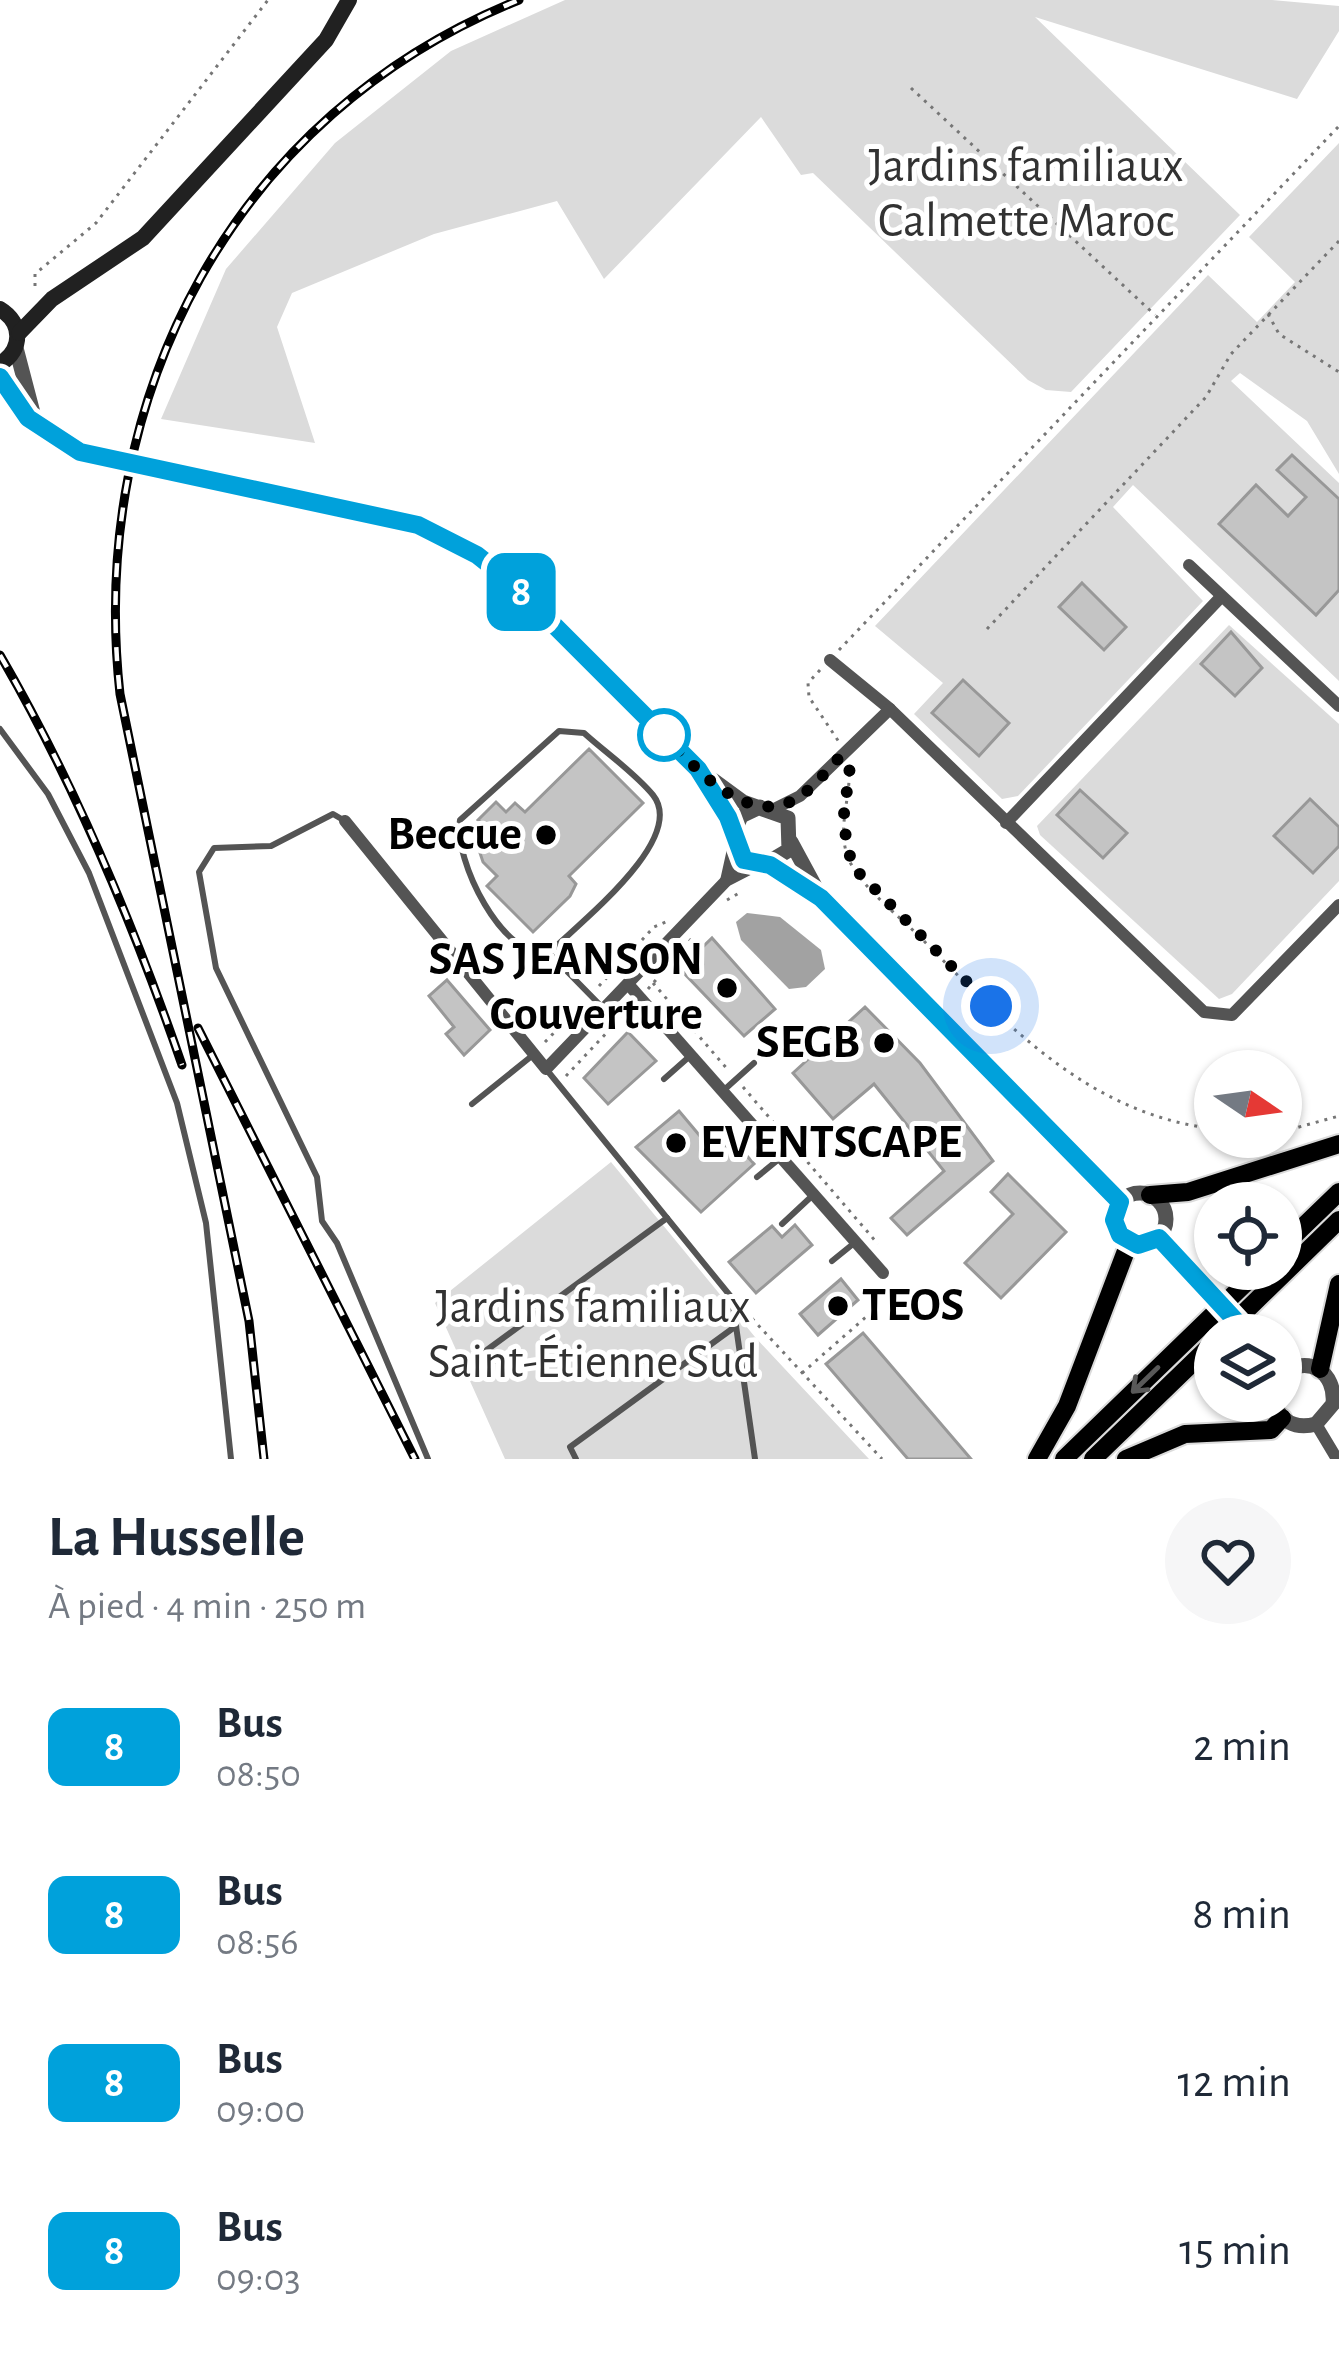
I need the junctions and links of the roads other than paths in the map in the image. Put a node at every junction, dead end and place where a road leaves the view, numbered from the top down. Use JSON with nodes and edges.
{"nodes":[{"id":1,"x":349,"y":0,"type":"edge"},
{"id":2,"x":52,"y":298,"type":"junction"},
{"id":3,"x":1,"y":309,"type":"edge"},
{"id":4,"x":17,"y":340,"type":"junction"},
{"id":5,"x":0,"y":364,"type":"edge"},
{"id":6,"x":0,"y":378,"type":"edge"},
{"id":7,"x":39,"y":427,"type":"junction"},
{"id":8,"x":1189,"y":565,"type":"dead end"},
{"id":9,"x":1220,"y":598,"type":"junction"},
{"id":10,"x":830,"y":660,"type":"road end"},
{"id":11,"x":1339,"y":706,"type":"edge"},
{"id":12,"x":890,"y":709,"type":"junction"},
{"id":13,"x":0,"y":729,"type":"edge"},
{"id":14,"x":698,"y":769,"type":"junction"},
{"id":15,"x":800,"y":796,"type":"junction"},
{"id":16,"x":767,"y":808,"type":"junction"},
{"id":17,"x":345,"y":821,"type":"joint"},
{"id":18,"x":1006,"y":823,"type":"junction"},
{"id":19,"x":791,"y":834,"type":"junction"},
{"id":20,"x":734,"y":838,"type":"junction"},
{"id":21,"x":763,"y":865,"type":"junction"},
{"id":22,"x":726,"y":881,"type":"junction"},
{"id":23,"x":821,"y":898,"type":"junction"},
{"id":24,"x":1339,"y":905,"type":"edge"},
{"id":25,"x":549,"y":953,"type":"junction"},
{"id":26,"x":628,"y":984,"type":"junction"},
{"id":27,"x":604,"y":1009,"type":"junction"},
{"id":28,"x":533,"y":1054,"type":"junction"},
{"id":29,"x":690,"y":1056,"type":"junction"},
{"id":30,"x":754,"y":1063,"type":"dead end"},
{"id":31,"x":546,"y":1069,"type":"junction"},
{"id":32,"x":664,"y":1078,"type":"dead end"},
{"id":33,"x":722,"y":1092,"type":"junction"},
{"id":34,"x":472,"y":1104,"type":"dead end"},
{"id":35,"x":1339,"y":1144,"type":"edge"},
{"id":36,"x":779,"y":1159,"type":"junction"},
{"id":37,"x":757,"y":1177,"type":"dead end"},
{"id":38,"x":1339,"y":1192,"type":"edge"},
{"id":39,"x":1150,"y":1195,"type":"junction"},
{"id":40,"x":812,"y":1196,"type":"junction"},
{"id":41,"x":1120,"y":1202,"type":"junction"},
{"id":42,"x":667,"y":1218,"type":"junction"},
{"id":43,"x":1339,"y":1220,"type":"edge"},
{"id":44,"x":782,"y":1224,"type":"dead end"},
{"id":45,"x":1302,"y":1228,"type":"edge"},
{"id":46,"x":1159,"y":1238,"type":"junction"},
{"id":47,"x":1129,"y":1243,"type":"junction"},
{"id":48,"x":853,"y":1244,"type":"junction"},
{"id":49,"x":832,"y":1262,"type":"dead end"},
{"id":50,"x":883,"y":1273,"type":"road end"},
{"id":51,"x":1339,"y":1284,"type":"edge"},
{"id":52,"x":1238,"y":1290,"type":"edge"},
{"id":53,"x":1229,"y":1314,"type":"edge"},
{"id":54,"x":1243,"y":1314,"type":"edge"},
{"id":55,"x":736,"y":1325,"type":"junction"},
{"id":56,"x":1194,"y":1361,"type":"edge"},
{"id":57,"x":1302,"y":1364,"type":"edge"},
{"id":58,"x":1319,"y":1369,"type":"junction"},
{"id":59,"x":454,"y":1374,"type":"dead end"},
{"id":60,"x":1274,"y":1422,"type":"edge"},
{"id":61,"x":1292,"y":1422,"type":"edge"},
{"id":62,"x":1316,"y":1424,"type":"junction"},
{"id":63,"x":231,"y":1459,"type":"edge"},
{"id":64,"x":428,"y":1459,"type":"edge"},
{"id":65,"x":576,"y":1459,"type":"edge"},
{"id":66,"x":755,"y":1459,"type":"edge"},
{"id":67,"x":1037,"y":1459,"type":"edge"},
{"id":68,"x":1064,"y":1459,"type":"edge"},
{"id":69,"x":1093,"y":1459,"type":"edge"},
{"id":70,"x":1126,"y":1459,"type":"edge"},
{"id":71,"x":1337,"y":1459,"type":"edge"}],
"edges":[{"from":1,"to":2,"type":"main road"},
{"from":2,"to":3,"type":"main road"},
{"from":2,"to":4,"type":"main road"},
{"from":3,"to":4,"type":"main road"},
{"from":4,"to":5,"type":"main road"},
{"from":4,"to":7,"type":"street"},
{"from":6,"to":7,"type":"street"},
{"from":7,"to":14,"type":"street","bridge":true},
{"from":8,"to":9,"type":"street"},
{"from":9,"to":11,"type":"street"},
{"from":9,"to":18,"type":"street"},
{"from":10,"to":12,"type":"street"},
{"from":12,"to":15,"type":"street"},
{"from":12,"to":18,"type":"street"},
{"from":13,"to":63,"type":"lane"},
{"from":14,"to":16,"type":"street"},
{"from":14,"to":20,"type":"street"},
{"from":15,"to":16,"type":"street"},
{"from":15,"to":19,"type":"street"},
{"from":16,"to":19,"type":"street"},
{"from":16,"to":20,"type":"street"},
{"from":17,"to":28,"type":"street"},
{"from":17,"to":64,"type":"lane"},
{"from":18,"to":24,"type":"street"},
{"from":19,"to":21,"type":"street"},
{"from":19,"to":23,"type":"street"},
{"from":20,"to":21,"type":"street"},
{"from":20,"to":22,"type":"street"},
{"from":21,"to":22,"type":"street"},
{"from":21,"to":23,"type":"street"},
{"from":22,"to":26,"type":"street"},
{"from":23,"to":41,"type":"street"},
{"from":25,"to":25,"type":"lane"},
{"from":25,"to":27,"type":"lane"},
{"from":26,"to":27,"type":"street"},
{"from":26,"to":29,"type":"street"},
{"from":27,"to":31,"type":"street"},
{"from":28,"to":31,"type":"street"},
{"from":28,"to":34,"type":"lane"},
{"from":29,"to":32,"type":"lane"},
{"from":29,"to":33,"type":"street"},
{"from":30,"to":33,"type":"lane"},
{"from":31,"to":42,"type":"lane"},
{"from":33,"to":36,"type":"street"},
{"from":35,"to":39,"type":"highway"},
{"from":36,"to":37,"type":"lane"},
{"from":36,"to":40,"type":"street"},
{"from":38,"to":45,"type":"highway"},
{"from":39,"to":41,"type":"street"},
{"from":39,"to":46,"type":"street"},
{"from":40,"to":44,"type":"lane"},
{"from":40,"to":48,"type":"street"},
{"from":41,"to":47,"type":"street"},
{"from":42,"to":55,"type":"lane"},
{"from":42,"to":59,"type":"lane"},
{"from":43,"to":54,"type":"highway"},
{"from":46,"to":47,"type":"street"},
{"from":46,"to":53,"type":"street","bridge":true},
{"from":47,"to":67,"type":"highway"},
{"from":48,"to":49,"type":"lane"},
{"from":48,"to":50,"type":"street"},
{"from":51,"to":58,"type":"highway"},
{"from":52,"to":68,"type":"highway","one_way":true},
{"from":55,"to":65,"type":"lane"},
{"from":55,"to":66,"type":"lane"},
{"from":56,"to":69,"type":"highway"},
{"from":57,"to":58,"type":"street"},
{"from":58,"to":62,"type":"street"},
{"from":60,"to":70,"type":"highway"},
{"from":61,"to":62,"type":"street"},
{"from":62,"to":71,"type":"street"}]}
